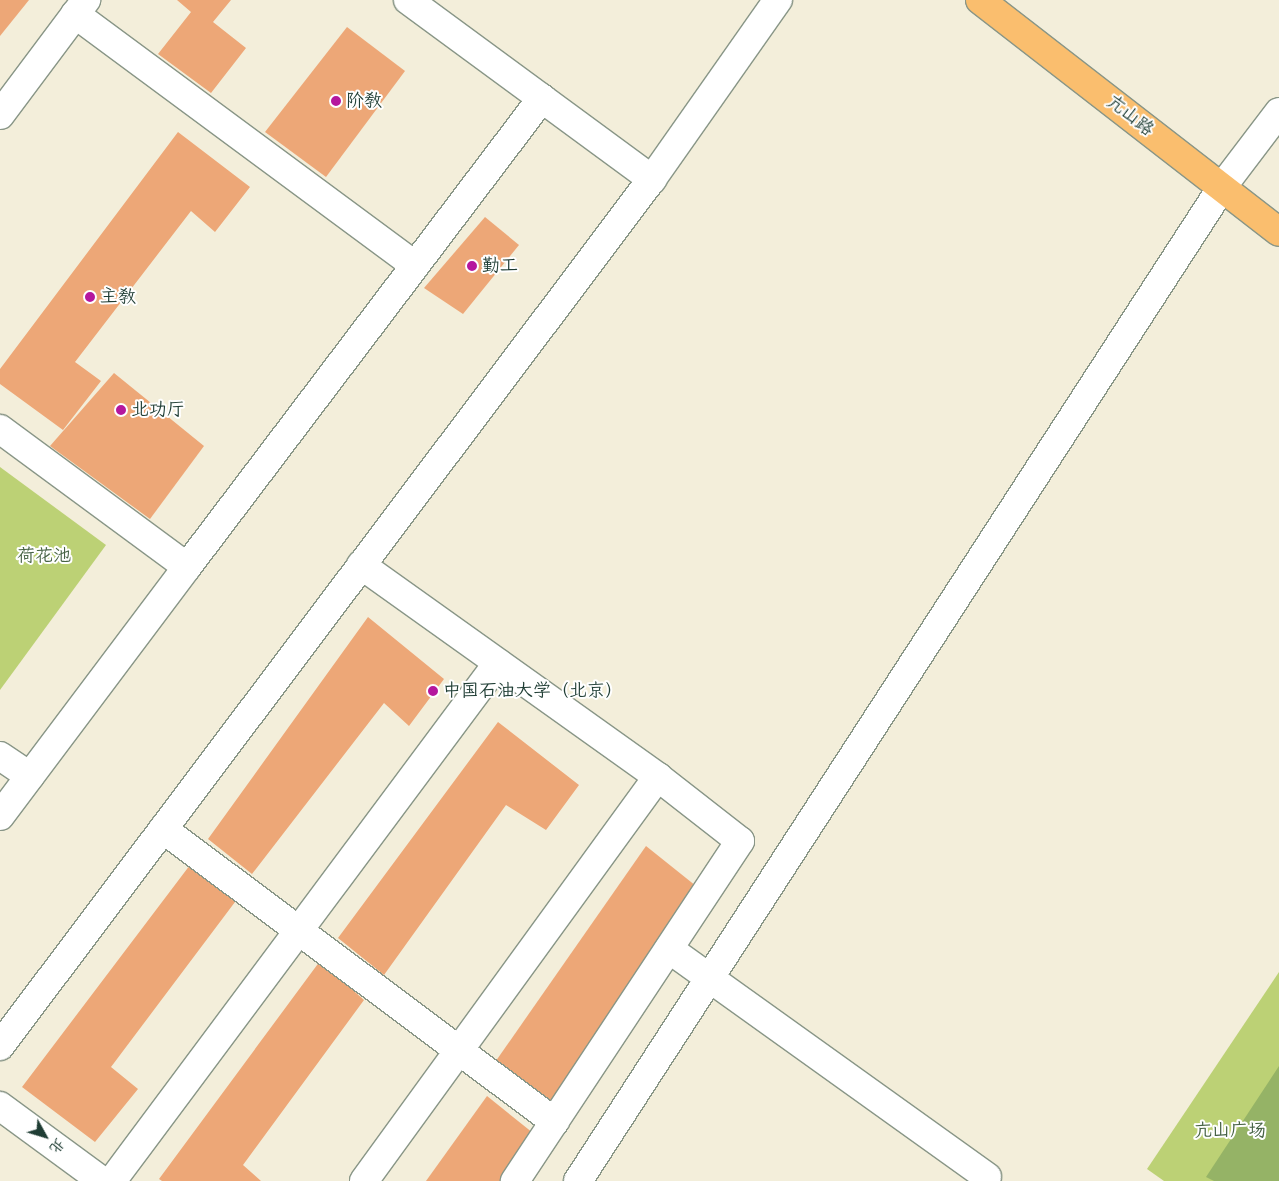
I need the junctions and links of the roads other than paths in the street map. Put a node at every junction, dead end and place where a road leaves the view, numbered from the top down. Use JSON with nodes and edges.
{"nodes":[{"id":1,"x":408,"y":0,"type":"edge"},
{"id":2,"x":778,"y":0,"type":"edge"},
{"id":3,"x":980,"y":0,"type":"edge"},
{"id":4,"x":80,"y":7,"type":"edge"},
{"id":5,"x":542,"y":98,"type":"junction"},
{"id":6,"x":1279,"y":112,"type":"edge"},
{"id":7,"x":0,"y":115,"type":"edge"},
{"id":8,"x":652,"y":179,"type":"junction"},
{"id":9,"x":1222,"y":187,"type":"junction"},
{"id":10,"x":1279,"y":232,"type":"edge"},
{"id":11,"x":415,"y":266,"type":"junction"},
{"id":12,"x":0,"y":429,"type":"edge"},
{"id":13,"x":362,"y":565,"type":"junction"},
{"id":14,"x":187,"y":567,"type":"junction"},
{"id":15,"x":498,"y":663,"type":"junction"},
{"id":16,"x":0,"y":756,"type":"edge"},
{"id":17,"x":30,"y":776,"type":"junction"},
{"id":18,"x":658,"y":777,"type":"junction"},
{"id":19,"x":0,"y":816,"type":"edge"},
{"id":20,"x":163,"y":830,"type":"junction"},
{"id":21,"x":299,"y":931,"type":"junction"},
{"id":22,"x":668,"y":949,"type":"junction"},
{"id":23,"x":710,"y":978,"type":"junction"},
{"id":24,"x":0,"y":1046,"type":"edge"},
{"id":25,"x":459,"y":1051,"type":"junction"},
{"id":26,"x":0,"y":1106,"type":"edge"},
{"id":27,"x":554,"y":1122,"type":"junction"},
{"id":28,"x":987,"y":1178,"type":"dead end"},
{"id":29,"x":102,"y":1181,"type":"edge"},
{"id":30,"x":112,"y":1181,"type":"edge"},
{"id":31,"x":364,"y":1181,"type":"edge"},
{"id":32,"x":515,"y":1181,"type":"edge"},
{"id":33,"x":578,"y":1181,"type":"edge"}],
"edges":[{"from":1,"to":5,"type":"street"},
{"from":2,"to":8,"type":"street"},
{"from":3,"to":9,"type":"main road","name":"亢山路"},
{"from":4,"to":7,"type":"street"},
{"from":4,"to":11,"type":"street"},
{"from":5,"to":8,"type":"street"},
{"from":5,"to":11,"type":"street"},
{"from":6,"to":9,"type":"street"},
{"from":8,"to":13,"type":"street"},
{"from":9,"to":10,"type":"main road","name":"亢山路"},
{"from":9,"to":23,"type":"street"},
{"from":11,"to":14,"type":"street"},
{"from":12,"to":14,"type":"street"},
{"from":13,"to":15,"type":"street"},
{"from":13,"to":20,"type":"street"},
{"from":14,"to":17,"type":"street"},
{"from":15,"to":18,"type":"street"},
{"from":15,"to":21,"type":"street"},
{"from":16,"to":17,"type":"street"},
{"from":17,"to":19,"type":"street"},
{"from":18,"to":22,"type":"street"},
{"from":18,"to":25,"type":"street"},
{"from":20,"to":21,"type":"street"},
{"from":20,"to":24,"type":"street"},
{"from":21,"to":25,"type":"street"},
{"from":21,"to":30,"type":"street"},
{"from":22,"to":23,"type":"street"},
{"from":22,"to":27,"type":"street"},
{"from":23,"to":28,"type":"street"},
{"from":23,"to":33,"type":"street"},
{"from":25,"to":27,"type":"street"},
{"from":25,"to":31,"type":"street"},
{"from":26,"to":29,"type":"street"},
{"from":27,"to":32,"type":"street"}]}
